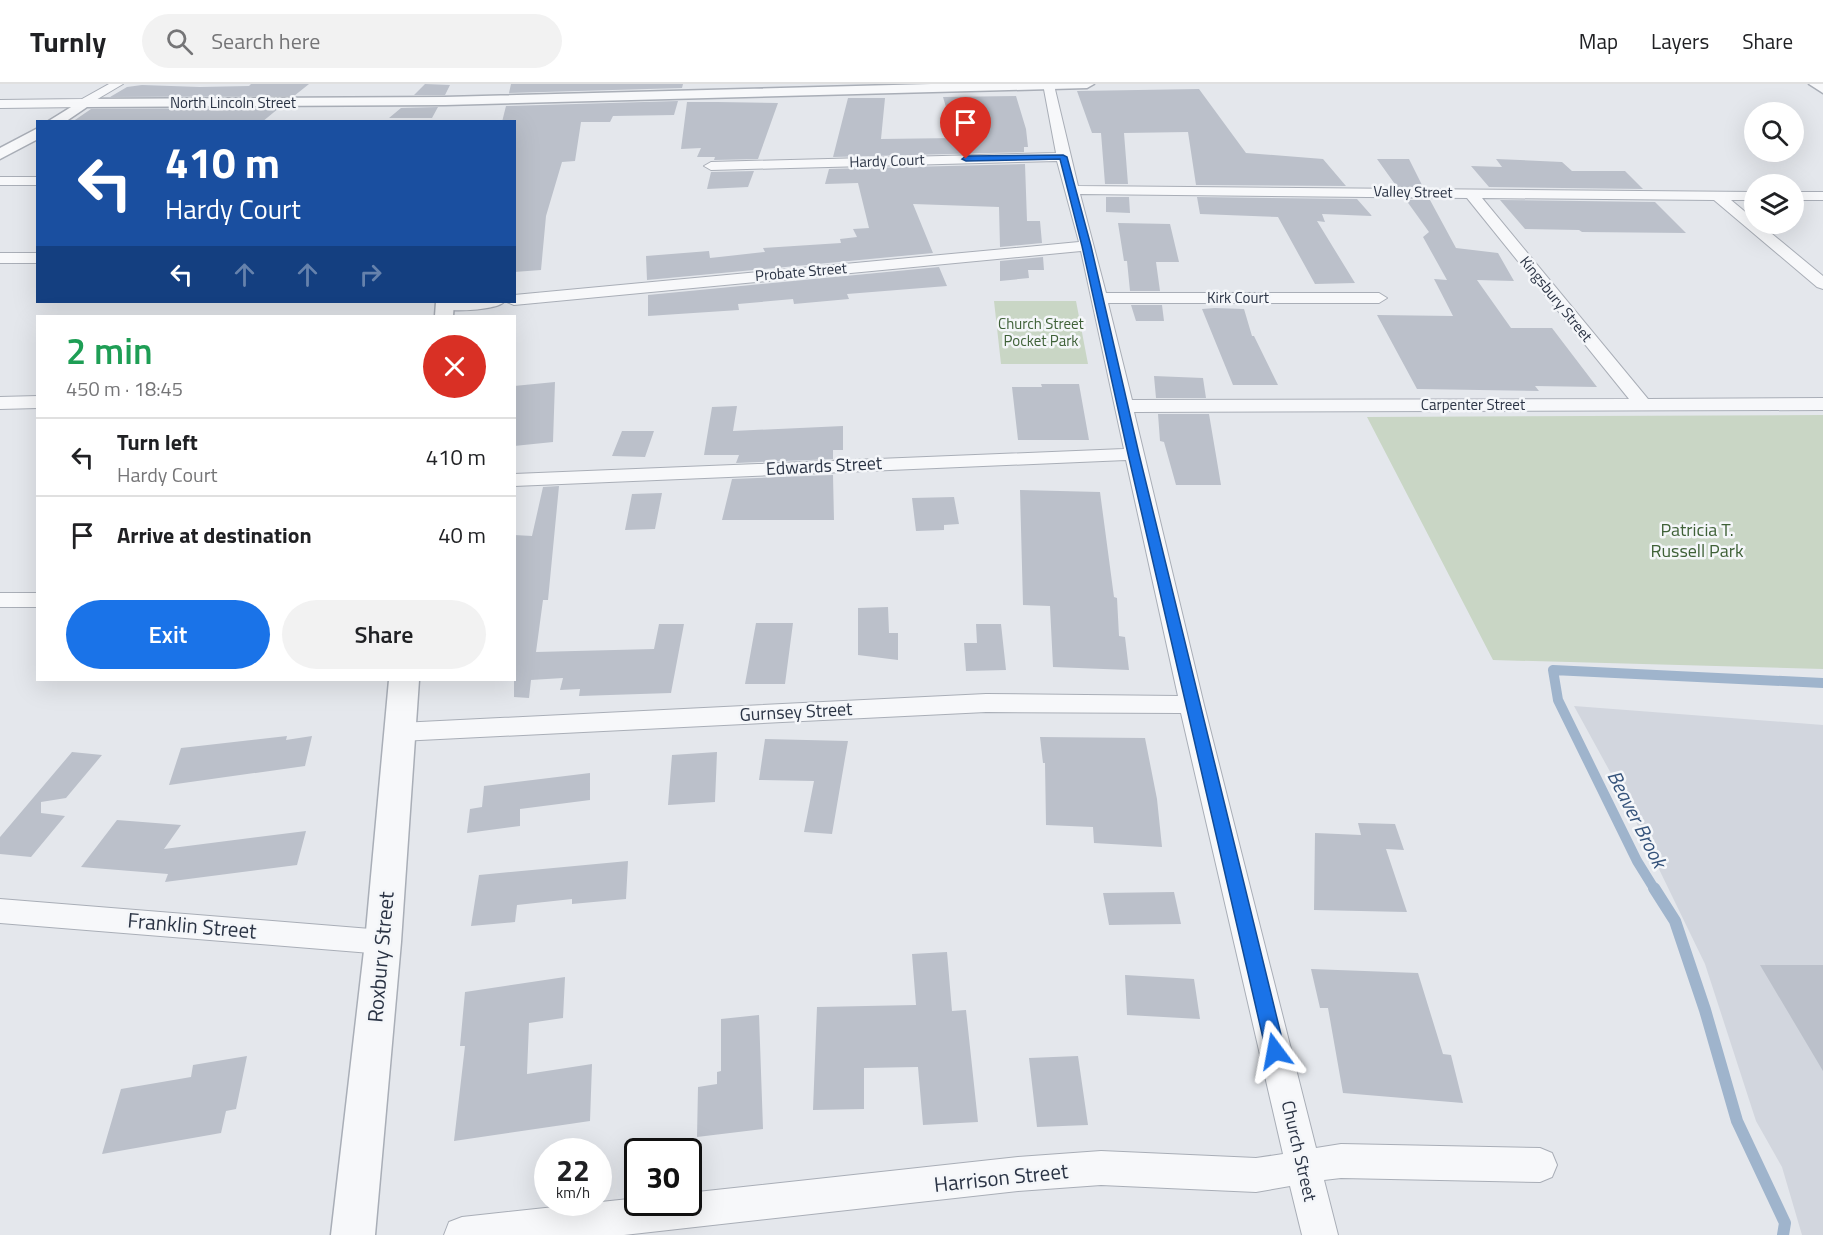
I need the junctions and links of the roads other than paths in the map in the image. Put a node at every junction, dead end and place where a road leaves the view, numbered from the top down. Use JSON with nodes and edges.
{"nodes":[{"id":1,"x":117,"y":84,"type":"edge"},
{"id":2,"x":1087,"y":84,"type":"edge"},
{"id":3,"x":1816,"y":84,"type":"edge"},
{"id":4,"x":1048,"y":85,"type":"edge"},
{"id":5,"x":470,"y":86,"type":"edge"},
{"id":6,"x":1823,"y":89,"type":"edge"},
{"id":7,"x":84,"y":103,"type":"junction"},
{"id":8,"x":0,"y":104,"type":"edge"},
{"id":9,"x":464,"y":106,"type":"junction"},
{"id":10,"x":57,"y":120,"type":"edge"},
{"id":11,"x":36,"y":133,"type":"edge"},
{"id":12,"x":0,"y":154,"type":"edge"},
{"id":13,"x":1063,"y":157,"type":"junction"},
{"id":14,"x":711,"y":166,"type":"dead end"},
{"id":15,"x":0,"y":181,"type":"edge"},
{"id":16,"x":36,"y":181,"type":"edge"},
{"id":17,"x":1071,"y":190,"type":"junction"},
{"id":18,"x":1471,"y":193,"type":"junction"},
{"id":19,"x":1717,"y":195,"type":"junction"},
{"id":20,"x":1744,"y":196,"type":"edge"},
{"id":21,"x":1804,"y":196,"type":"edge"},
{"id":22,"x":1823,"y":196,"type":"edge"},
{"id":23,"x":1087,"y":246,"type":"junction"},
{"id":24,"x":0,"y":258,"type":"edge"},
{"id":25,"x":36,"y":258,"type":"edge"},
{"id":26,"x":1823,"y":284,"type":"edge"},
{"id":27,"x":1098,"y":298,"type":"junction"},
{"id":28,"x":1379,"y":298,"type":"dead end"},
{"id":29,"x":516,"y":300,"type":"edge"},
{"id":30,"x":488,"y":303,"type":"edge"},
{"id":31,"x":445,"y":308,"type":"edge"},
{"id":32,"x":36,"y":402,"type":"edge"},
{"id":33,"x":0,"y":403,"type":"edge"},
{"id":34,"x":1823,"y":404,"type":"edge"},
{"id":35,"x":1643,"y":405,"type":"junction"},
{"id":36,"x":1123,"y":406,"type":"junction"},
{"id":37,"x":1133,"y":454,"type":"junction"},
{"id":38,"x":516,"y":480,"type":"edge"},
{"id":39,"x":0,"y":600,"type":"edge"},
{"id":40,"x":36,"y":600,"type":"edge"},
{"id":41,"x":404,"y":681,"type":"edge"},
{"id":42,"x":1192,"y":705,"type":"junction"},
{"id":43,"x":400,"y":732,"type":"junction"},
{"id":44,"x":0,"y":911,"type":"edge"},
{"id":45,"x":383,"y":942,"type":"junction"},
{"id":46,"x":1540,"y":1164,"type":"dead end"},
{"id":47,"x":1304,"y":1168,"type":"junction"},
{"id":48,"x":353,"y":1235,"type":"edge"},
{"id":49,"x":462,"y":1235,"type":"edge"},
{"id":50,"x":1320,"y":1235,"type":"edge"}],
"edges":[{"from":1,"to":7,"type":"street"},
{"from":2,"to":4,"type":"street","name":"North Lincoln Street"},
{"from":3,"to":6,"type":"street"},
{"from":4,"to":9,"type":"street","name":"North Lincoln Street"},
{"from":4,"to":13,"type":"street","name":"Church Street"},
{"from":5,"to":9,"type":"street"},
{"from":7,"to":8,"type":"street","name":"North Lincoln Street"},
{"from":7,"to":9,"type":"street","name":"North Lincoln Street"},
{"from":7,"to":10,"type":"street"},
{"from":11,"to":12,"type":"street"},
{"from":13,"to":14,"type":"street","name":"Hardy Court"},
{"from":13,"to":17,"type":"street","name":"Church Street"},
{"from":15,"to":16,"type":"street"},
{"from":17,"to":18,"type":"street","name":"Valley Street"},
{"from":17,"to":23,"type":"street","name":"Church Street"},
{"from":18,"to":19,"type":"street","name":"Valley Street"},
{"from":18,"to":35,"type":"street","name":"Kingsbury Street"},
{"from":19,"to":20,"type":"street","name":"Valley Street"},
{"from":19,"to":26,"type":"street"},
{"from":21,"to":22,"type":"street"},
{"from":23,"to":27,"type":"street","name":"Church Street"},
{"from":23,"to":29,"type":"street","name":"Probate Street"},
{"from":24,"to":25,"type":"street"},
{"from":27,"to":28,"type":"street","name":"Kirk Court"},
{"from":27,"to":36,"type":"street","name":"Church Street"},
{"from":30,"to":31,"type":"street"},
{"from":32,"to":33,"type":"street"},
{"from":34,"to":35,"type":"street","name":"Carpenter Street"},
{"from":35,"to":36,"type":"street","name":"Carpenter Street"},
{"from":36,"to":37,"type":"street","name":"Church Street"},
{"from":37,"to":38,"type":"street","name":"Edwards Street"},
{"from":37,"to":42,"type":"street","name":"Church Street"},
{"from":39,"to":40,"type":"street"},
{"from":41,"to":43,"type":"street","name":"Roxbury Street"},
{"from":42,"to":43,"type":"street","name":"Gurnsey Street"},
{"from":42,"to":47,"type":"street","name":"Church Street"},
{"from":43,"to":45,"type":"street","name":"Roxbury Street"},
{"from":44,"to":45,"type":"street","name":"Franklin Street"},
{"from":45,"to":48,"type":"street","name":"Roxbury Street"},
{"from":46,"to":47,"type":"street","name":"Harrison Street"},
{"from":47,"to":49,"type":"street","name":"Harrison Street"},
{"from":47,"to":50,"type":"street","name":"Church Street"}]}
